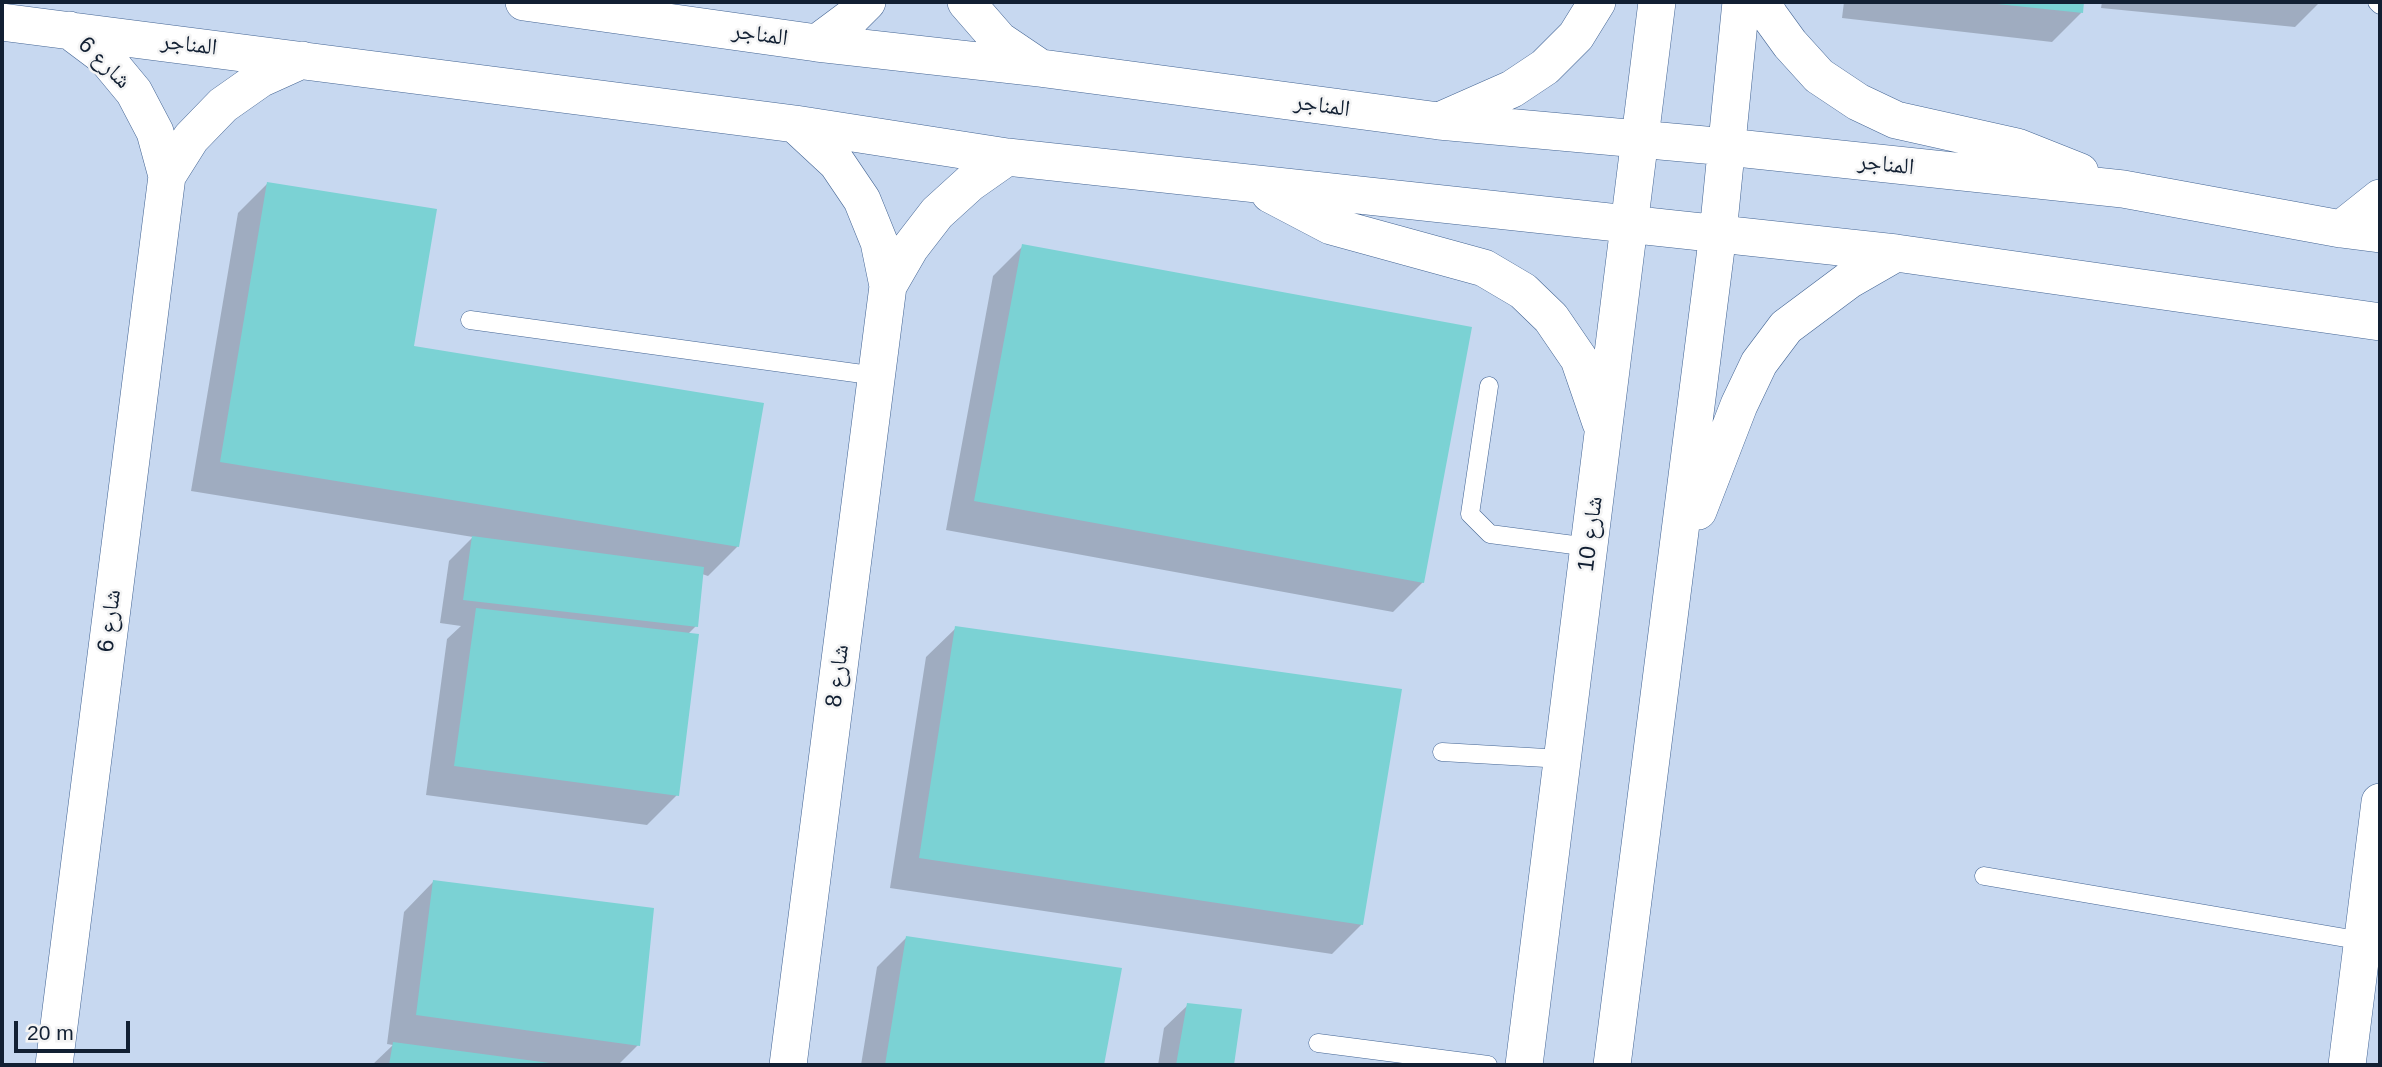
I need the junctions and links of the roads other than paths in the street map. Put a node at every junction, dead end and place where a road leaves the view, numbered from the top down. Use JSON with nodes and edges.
{"nodes":[{"id":1,"x":524,"y":2,"type":"edge"},
{"id":2,"x":867,"y":2,"type":"edge"},
{"id":3,"x":966,"y":2,"type":"edge"},
{"id":4,"x":1597,"y":2,"type":"edge"},
{"id":5,"x":1657,"y":2,"type":"edge"},
{"id":6,"x":1741,"y":2,"type":"edge"},
{"id":7,"x":1763,"y":2,"type":"edge"},
{"id":8,"x":2,"y":22,"type":"edge"},
{"id":9,"x":68,"y":30,"type":"junction"},
{"id":10,"x":817,"y":43,"type":"junction"},
{"id":11,"x":302,"y":60,"type":"junction"},
{"id":12,"x":1040,"y":68,"type":"junction"},
{"id":13,"x":1438,"y":121,"type":"junction"},
{"id":14,"x":795,"y":124,"type":"junction"},
{"id":15,"x":1638,"y":141,"type":"junction"},
{"id":16,"x":1727,"y":148,"type":"junction"},
{"id":17,"x":1007,"y":158,"type":"junction"},
{"id":18,"x":167,"y":176,"type":"junction"},
{"id":19,"x":1251,"y":184,"type":"junction"},
{"id":20,"x":2123,"y":189,"type":"junction"},
{"id":21,"x":2380,"y":198,"type":"edge"},
{"id":22,"x":1628,"y":225,"type":"junction"},
{"id":23,"x":2341,"y":229,"type":"junction"},
{"id":24,"x":1718,"y":233,"type":"junction"},
{"id":25,"x":2380,"y":234,"type":"edge"},
{"id":26,"x":1896,"y":253,"type":"junction"},
{"id":27,"x":888,"y":286,"type":"junction"},
{"id":28,"x":470,"y":320,"type":"dead end"},
{"id":29,"x":2369,"y":321,"type":"edge"},
{"id":30,"x":2380,"y":348,"type":"edge"},
{"id":31,"x":877,"y":376,"type":"junction"},
{"id":32,"x":1489,"y":386,"type":"dead end"},
{"id":33,"x":1604,"y":432,"type":"junction"},
{"id":34,"x":1589,"y":547,"type":"junction"},
{"id":35,"x":1677,"y":568,"type":"junction"},
{"id":36,"x":1443,"y":752,"type":"dead end"},
{"id":37,"x":1563,"y":760,"type":"junction"},
{"id":38,"x":2380,"y":802,"type":"edge"},
{"id":39,"x":1984,"y":876,"type":"dead end"},
{"id":40,"x":2363,"y":941,"type":"junction"},
{"id":41,"x":1318,"y":1043,"type":"dead end"},
{"id":42,"x":54,"y":1065,"type":"edge"},
{"id":43,"x":789,"y":1065,"type":"edge"},
{"id":44,"x":1488,"y":1065,"type":"edge"},
{"id":45,"x":1524,"y":1065,"type":"edge"},
{"id":46,"x":1612,"y":1065,"type":"edge"},
{"id":47,"x":2347,"y":1065,"type":"edge"}],
"edges":[{"from":1,"to":10,"type":"street","name":"المناجر"},
{"from":2,"to":10,"type":"street"},
{"from":3,"to":12,"type":"street"},
{"from":4,"to":13,"type":"street"},
{"from":5,"to":15,"type":"street","name":"شارع 10"},
{"from":6,"to":16,"type":"street"},
{"from":7,"to":20,"type":"street","name":"المناجر"},
{"from":8,"to":9,"type":"street","name":"المناجر"},
{"from":9,"to":11,"type":"street","name":"المناجر"},
{"from":9,"to":18,"type":"street","name":"شارع 6"},
{"from":10,"to":12,"type":"street","name":"المناجر"},
{"from":11,"to":14,"type":"street","name":"المناجر"},
{"from":11,"to":18,"type":"street","name":"شارع 6"},
{"from":12,"to":13,"type":"street","name":"المناجر"},
{"from":13,"to":15,"type":"street","name":"المناجر"},
{"from":14,"to":17,"type":"street","name":"المناجر"},
{"from":14,"to":27,"type":"street","name":"شارع 8"},
{"from":15,"to":16,"type":"street","name":"المناجر"},
{"from":15,"to":22,"type":"street","name":"شارع 10"},
{"from":16,"to":20,"type":"street","name":"المناجر"},
{"from":16,"to":24,"type":"street"},
{"from":17,"to":19,"type":"street","name":"المناجر"},
{"from":17,"to":27,"type":"street","name":"شارع 8"},
{"from":18,"to":42,"type":"street","name":"شارع 6"},
{"from":19,"to":22,"type":"street","name":"المناجر"},
{"from":19,"to":33,"type":"street","name":"المناجر"},
{"from":20,"to":23,"type":"street","name":"المناجر"},
{"from":21,"to":23,"type":"street"},
{"from":22,"to":24,"type":"street","name":"المناجر"},
{"from":22,"to":33,"type":"street","name":"شارع 10"},
{"from":23,"to":25,"type":"street","name":"المناجر"},
{"from":24,"to":26,"type":"street","name":"المناجر"},
{"from":24,"to":35,"type":"street"},
{"from":26,"to":29,"type":"street","name":"المناجر"},
{"from":26,"to":35,"type":"street"},
{"from":27,"to":31,"type":"street","name":"شارع 8"},
{"from":28,"to":31,"type":"lane"},
{"from":29,"to":30,"type":"street"},
{"from":31,"to":43,"type":"street","name":"شارع 8"},
{"from":32,"to":34,"type":"lane"},
{"from":33,"to":34,"type":"street","name":"شارع 10"},
{"from":34,"to":37,"type":"street","name":"شارع 10"},
{"from":35,"to":46,"type":"street"},
{"from":36,"to":37,"type":"lane"},
{"from":37,"to":45,"type":"street","name":"شارع 10"},
{"from":38,"to":40,"type":"street"},
{"from":39,"to":40,"type":"lane"},
{"from":40,"to":47,"type":"street"},
{"from":41,"to":44,"type":"lane"}]}
